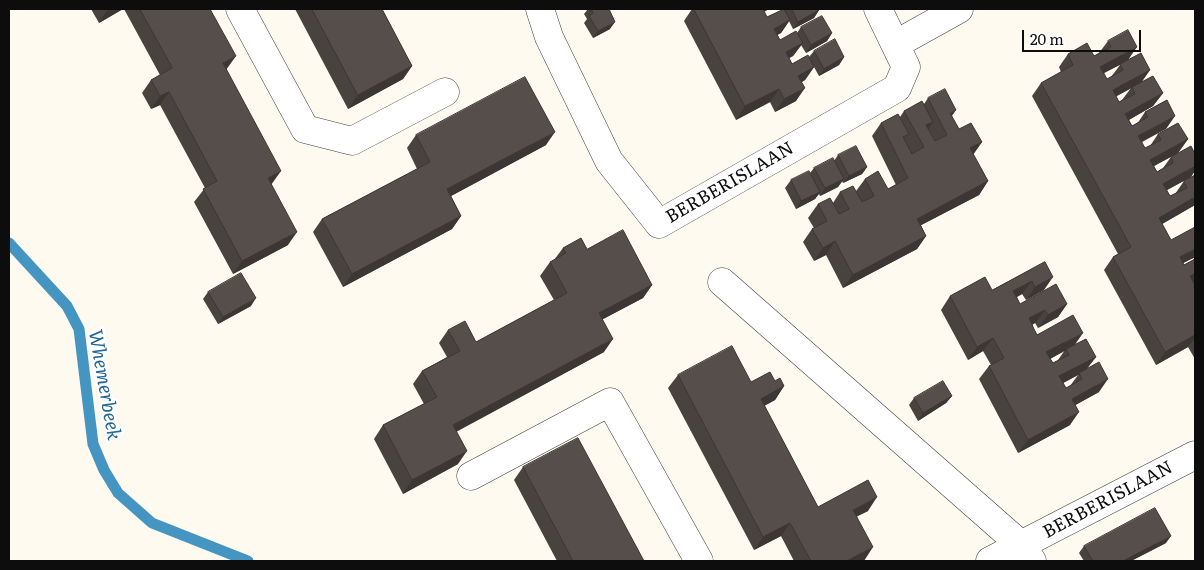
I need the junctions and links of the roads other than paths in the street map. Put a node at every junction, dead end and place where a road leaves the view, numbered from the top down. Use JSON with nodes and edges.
{"nodes":[{"id":1,"x":240,"y":9,"type":"edge"},
{"id":2,"x":540,"y":9,"type":"edge"},
{"id":3,"x":878,"y":9,"type":"edge"},
{"id":4,"x":959,"y":9,"type":"edge"},
{"id":5,"x":896,"y":44,"type":"junction"},
{"id":6,"x":445,"y":92,"type":"dead end"},
{"id":7,"x":722,"y":282,"type":"dead end"},
{"id":8,"x":1195,"y":454,"type":"edge"},
{"id":9,"x":471,"y":476,"type":"dead end"},
{"id":10,"x":1026,"y":553,"type":"edge"},
{"id":11,"x":699,"y":561,"type":"edge"},
{"id":12,"x":990,"y":561,"type":"edge"}],
"edges":[{"from":1,"to":6,"type":"street"},
{"from":2,"to":5,"type":"street","name":"BERBERISLAAN"},
{"from":3,"to":5,"type":"street","name":"BERBERISLAAN"},
{"from":4,"to":5,"type":"street"},
{"from":7,"to":10,"type":"street","name":"BERBERISLAAN"},
{"from":8,"to":10,"type":"street","name":"BERBERISLAAN"},
{"from":9,"to":11,"type":"street"},
{"from":10,"to":12,"type":"street","name":"BERBERISLAAN"}]}
